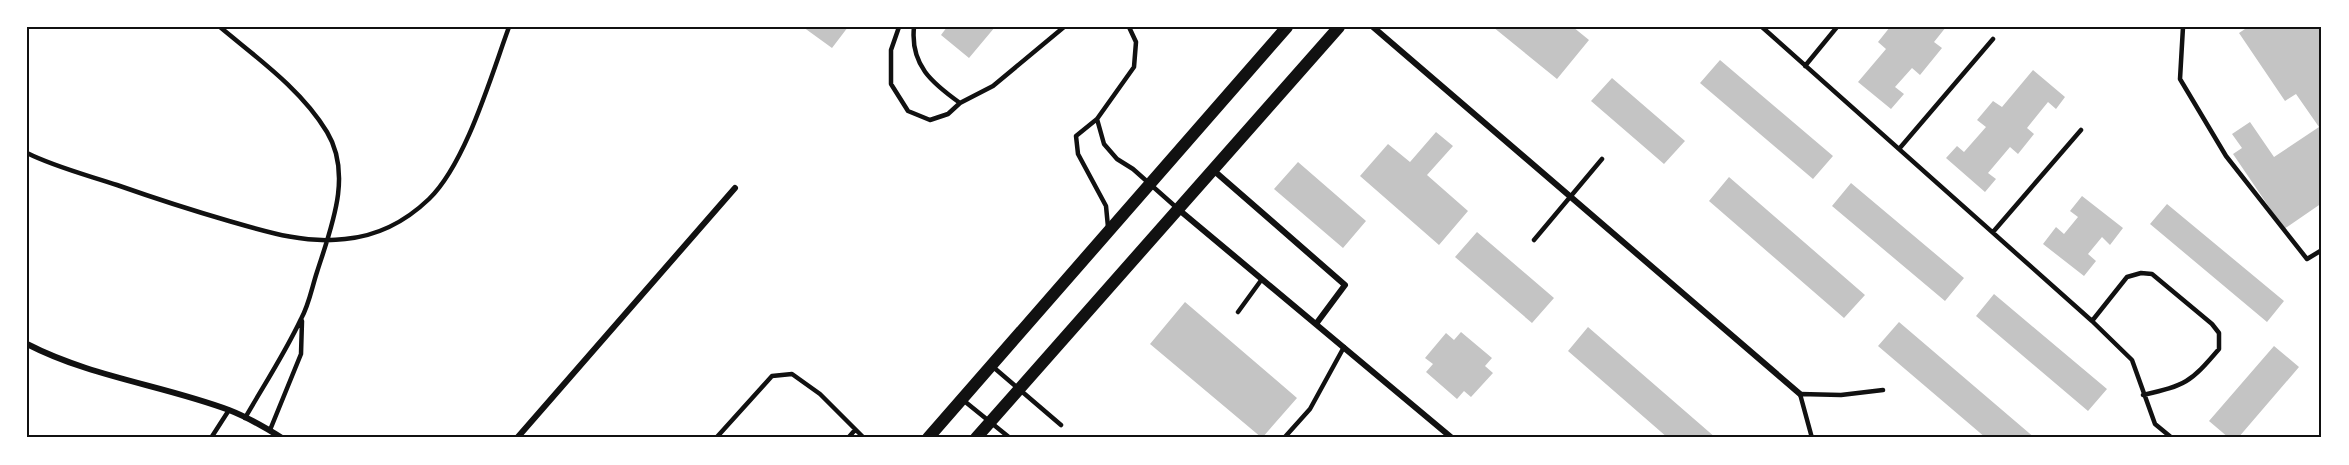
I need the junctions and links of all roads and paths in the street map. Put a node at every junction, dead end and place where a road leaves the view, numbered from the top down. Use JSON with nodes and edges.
{"nodes":[{"id":1,"x":220,"y":27,"type":"edge"},
{"id":2,"x":509,"y":27,"type":"edge"},
{"id":3,"x":899,"y":27,"type":"edge"},
{"id":4,"x":914,"y":27,"type":"edge"},
{"id":5,"x":1064,"y":27,"type":"edge"},
{"id":6,"x":1129,"y":27,"type":"edge"},
{"id":7,"x":1287,"y":27,"type":"edge"},
{"id":8,"x":1339,"y":27,"type":"edge"},
{"id":9,"x":1373,"y":27,"type":"edge"},
{"id":10,"x":1762,"y":27,"type":"edge"},
{"id":11,"x":1837,"y":27,"type":"edge"},
{"id":12,"x":2183,"y":27,"type":"edge"},
{"id":13,"x":1993,"y":39,"type":"dead end"},
{"id":14,"x":1805,"y":66,"type":"junction"},
{"id":15,"x":960,"y":103,"type":"junction"},
{"id":16,"x":1097,"y":119,"type":"junction"},
{"id":17,"x":2081,"y":130,"type":"dead end"},
{"id":18,"x":1899,"y":149,"type":"junction"},
{"id":19,"x":27,"y":153,"type":"edge"},
{"id":20,"x":1602,"y":159,"type":"dead end"},
{"id":21,"x":1212,"y":168,"type":"junction"},
{"id":22,"x":1149,"y":186,"type":"junction"},
{"id":23,"x":735,"y":188,"type":"dead end"},
{"id":24,"x":1571,"y":196,"type":"junction"},
{"id":25,"x":1177,"y":208,"type":"junction"},
{"id":26,"x":1108,"y":232,"type":"junction"},
{"id":27,"x":1993,"y":232,"type":"junction"},
{"id":28,"x":328,"y":239,"type":"junction"},
{"id":29,"x":1534,"y":240,"type":"dead end"},
{"id":30,"x":2322,"y":250,"type":"edge"},
{"id":31,"x":1262,"y":279,"type":"junction"},
{"id":32,"x":1238,"y":312,"type":"dead end"},
{"id":33,"x":302,"y":318,"type":"junction"},
{"id":34,"x":2092,"y":321,"type":"junction"},
{"id":35,"x":1316,"y":324,"type":"junction"},
{"id":36,"x":27,"y":344,"type":"edge"},
{"id":37,"x":1344,"y":346,"type":"junction"},
{"id":38,"x":991,"y":366,"type":"junction"},
{"id":39,"x":1019,"y":389,"type":"junction"},
{"id":40,"x":1883,"y":390,"type":"dead end"},
{"id":41,"x":1800,"y":394,"type":"junction"},
{"id":42,"x":2143,"y":395,"type":"junction"},
{"id":43,"x":962,"y":399,"type":"junction"},
{"id":44,"x":229,"y":410,"type":"junction"},
{"id":45,"x":245,"y":418,"type":"junction"},
{"id":46,"x":990,"y":422,"type":"junction"},
{"id":47,"x":1061,"y":425,"type":"dead end"},
{"id":48,"x":270,"y":430,"type":"junction"},
{"id":49,"x":855,"y":430,"type":"junction"},
{"id":50,"x":211,"y":438,"type":"edge"},
{"id":51,"x":282,"y":438,"type":"edge"},
{"id":52,"x":517,"y":438,"type":"edge"},
{"id":53,"x":716,"y":438,"type":"edge"},
{"id":54,"x":848,"y":438,"type":"edge"},
{"id":55,"x":864,"y":438,"type":"edge"},
{"id":56,"x":928,"y":438,"type":"edge"},
{"id":57,"x":976,"y":438,"type":"edge"},
{"id":58,"x":1010,"y":438,"type":"edge"},
{"id":59,"x":1284,"y":438,"type":"edge"},
{"id":60,"x":1452,"y":438,"type":"edge"},
{"id":61,"x":1812,"y":438,"type":"edge"},
{"id":62,"x":2172,"y":438,"type":"edge"}],
"edges":[{"from":1,"to":28,"type":"lane"},
{"from":2,"to":28,"type":"lane"},
{"from":3,"to":15,"type":"lane"},
{"from":4,"to":15,"type":"lane"},
{"from":5,"to":15,"type":"lane"},
{"from":6,"to":16,"type":"lane"},
{"from":7,"to":22,"type":"main road"},
{"from":8,"to":21,"type":"main road"},
{"from":9,"to":24,"type":"street"},
{"from":10,"to":14,"type":"lane"},
{"from":11,"to":14,"type":"lane"},
{"from":12,"to":30,"type":"lane"},
{"from":13,"to":18,"type":"lane"},
{"from":14,"to":18,"type":"lane"},
{"from":16,"to":22,"type":"lane"},
{"from":16,"to":26,"type":"lane"},
{"from":17,"to":27,"type":"lane"},
{"from":18,"to":27,"type":"lane"},
{"from":19,"to":28,"type":"lane"},
{"from":20,"to":24,"type":"lane"},
{"from":21,"to":25,"type":"main road"},
{"from":21,"to":35,"type":"street"},
{"from":22,"to":25,"type":"lane"},
{"from":22,"to":26,"type":"main road"},
{"from":23,"to":52,"type":"street"},
{"from":24,"to":29,"type":"lane"},
{"from":24,"to":41,"type":"street"},
{"from":25,"to":31,"type":"street"},
{"from":25,"to":39,"type":"main road"},
{"from":26,"to":38,"type":"main road"},
{"from":27,"to":34,"type":"lane"},
{"from":28,"to":33,"type":"lane"},
{"from":31,"to":32,"type":"lane"},
{"from":31,"to":35,"type":"street"},
{"from":33,"to":45,"type":"lane"},
{"from":33,"to":48,"type":"lane"},
{"from":34,"to":42,"type":"lane"},
{"from":34,"to":42,"type":"lane"},
{"from":35,"to":37,"type":"street"},
{"from":36,"to":44,"type":"street"},
{"from":37,"to":59,"type":"lane"},
{"from":37,"to":60,"type":"street"},
{"from":38,"to":39,"type":"lane"},
{"from":38,"to":43,"type":"main road"},
{"from":39,"to":46,"type":"main road"},
{"from":39,"to":47,"type":"lane"},
{"from":40,"to":41,"type":"lane"},
{"from":41,"to":61,"type":"lane"},
{"from":42,"to":62,"type":"lane"},
{"from":43,"to":46,"type":"lane"},
{"from":43,"to":56,"type":"main road"},
{"from":44,"to":45,"type":"street"},
{"from":44,"to":50,"type":"lane"},
{"from":45,"to":48,"type":"street"},
{"from":46,"to":57,"type":"main road"},
{"from":46,"to":58,"type":"lane"},
{"from":48,"to":51,"type":"street"},
{"from":49,"to":53,"type":"lane"},
{"from":49,"to":54,"type":"lane"},
{"from":49,"to":55,"type":"lane"}]}
